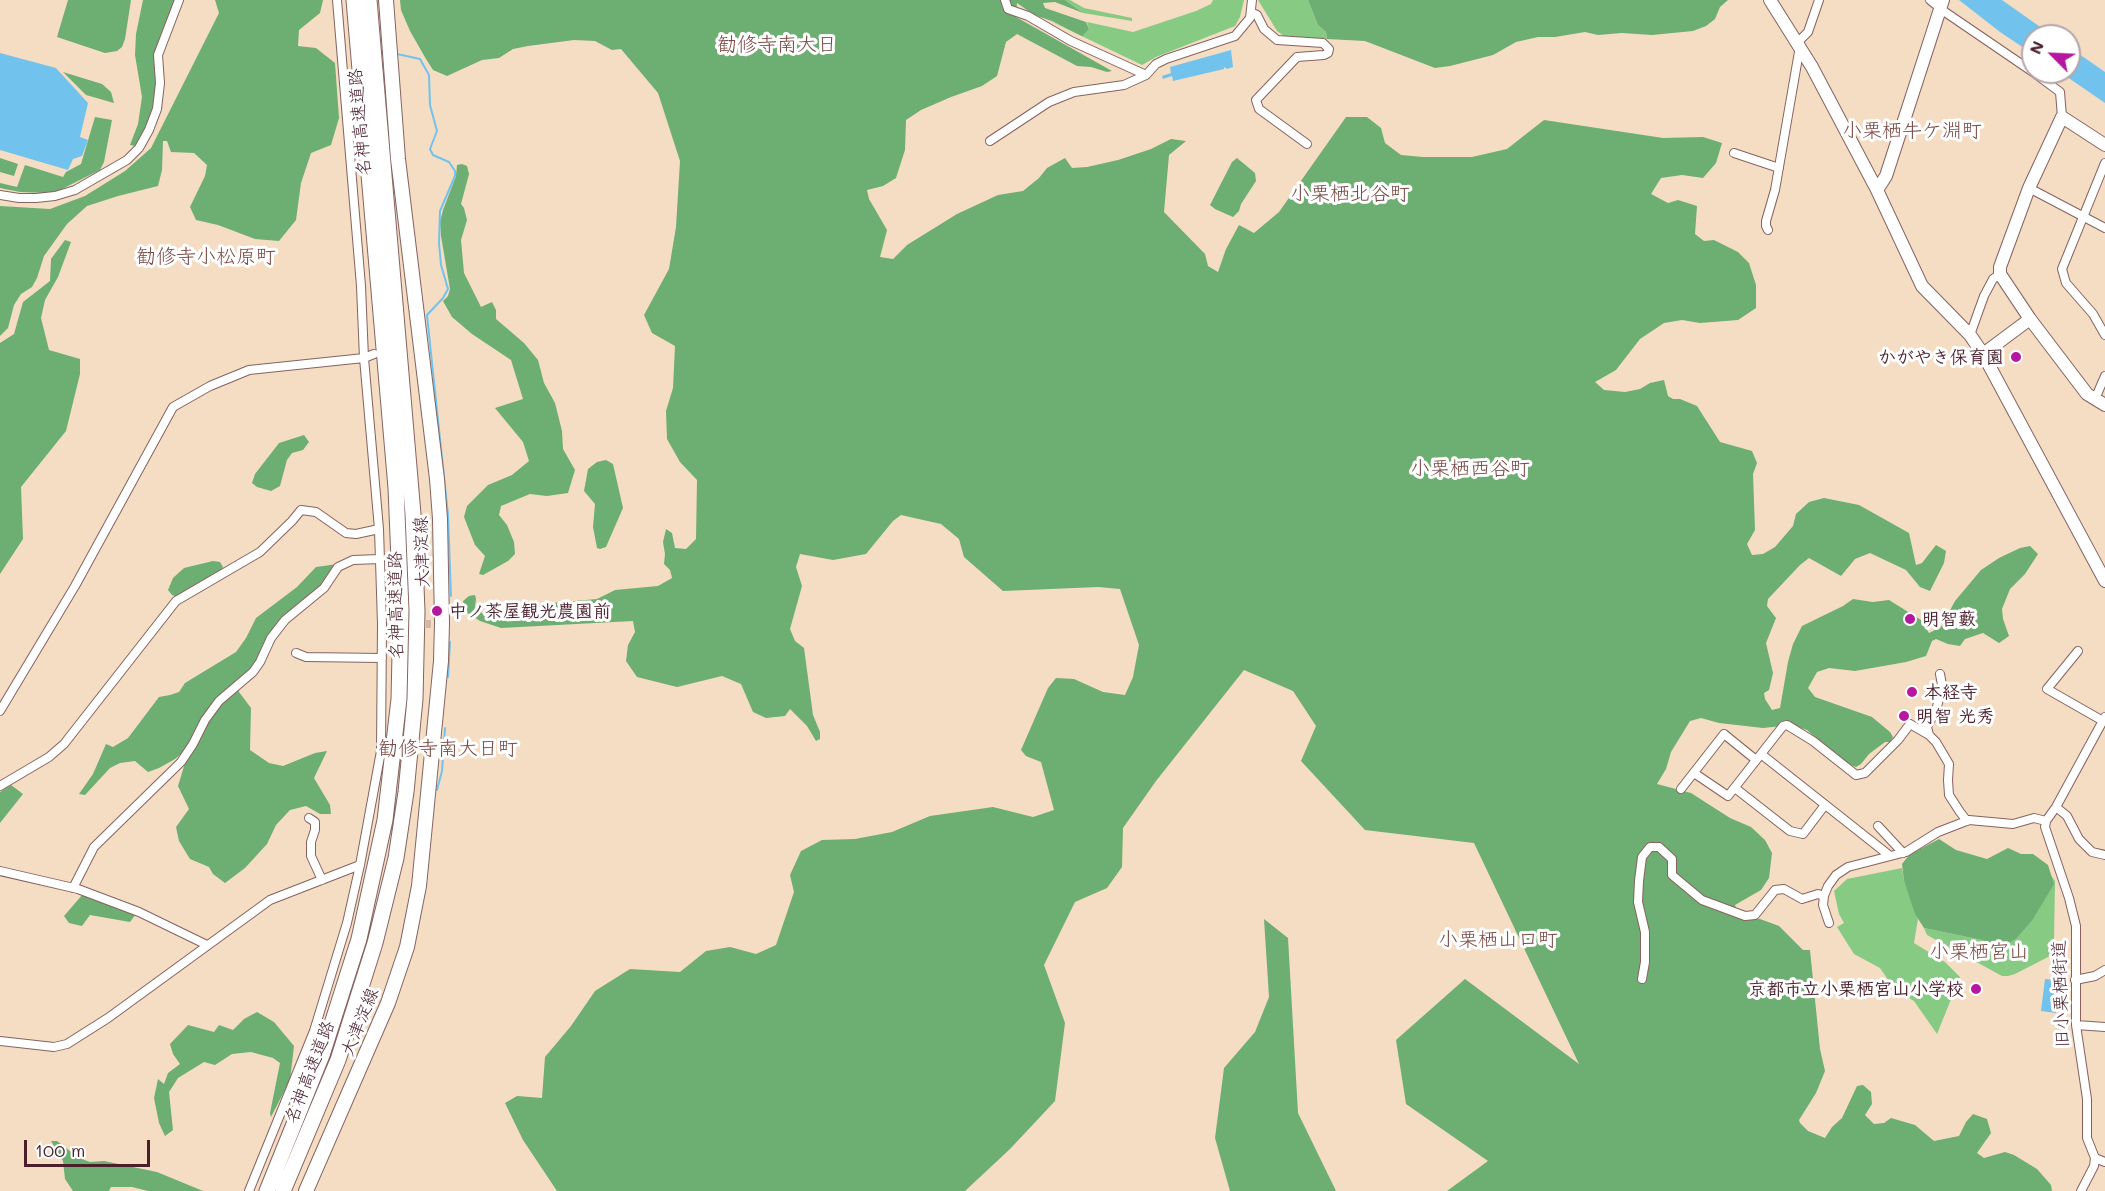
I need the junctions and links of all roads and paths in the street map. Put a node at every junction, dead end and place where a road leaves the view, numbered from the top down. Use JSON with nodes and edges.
{"nodes":[{"id":1,"x":179,"y":0,"type":"edge"},
{"id":2,"x":336,"y":0,"type":"edge"},
{"id":3,"x":354,"y":0,"type":"edge"},
{"id":4,"x":369,"y":0,"type":"edge"},
{"id":5,"x":386,"y":0,"type":"edge"},
{"id":6,"x":1005,"y":0,"type":"edge"},
{"id":7,"x":1252,"y":0,"type":"edge"},
{"id":8,"x":1770,"y":0,"type":"edge"},
{"id":9,"x":1819,"y":0,"type":"edge"},
{"id":10,"x":1938,"y":3,"type":"edge"},
{"id":11,"x":1251,"y":12,"type":"junction"},
{"id":12,"x":1799,"y":44,"type":"junction"},
{"id":13,"x":2021,"y":63,"type":"edge"},
{"id":14,"x":1146,"y":75,"type":"junction"},
{"id":15,"x":2049,"y":84,"type":"edge"},
{"id":16,"x":2062,"y":117,"type":"junction"},
{"id":17,"x":990,"y":141,"type":"dead end"},
{"id":18,"x":1307,"y":144,"type":"dead end"},
{"id":19,"x":2105,"y":145,"type":"edge"},
{"id":20,"x":1734,"y":153,"type":"dead end"},
{"id":21,"x":2105,"y":163,"type":"edge"},
{"id":22,"x":1779,"y":168,"type":"junction"},
{"id":23,"x":2029,"y":188,"type":"junction"},
{"id":24,"x":1877,"y":190,"type":"junction"},
{"id":25,"x":0,"y":195,"type":"edge"},
{"id":26,"x":2083,"y":216,"type":"junction"},
{"id":27,"x":2105,"y":228,"type":"edge"},
{"id":28,"x":1768,"y":230,"type":"dead end"},
{"id":29,"x":2000,"y":274,"type":"junction"},
{"id":30,"x":2030,"y":319,"type":"junction"},
{"id":31,"x":1970,"y":335,"type":"junction"},
{"id":32,"x":2105,"y":335,"type":"edge"},
{"id":33,"x":374,"y":354,"type":"dead end"},
{"id":34,"x":1983,"y":354,"type":"junction"},
{"id":35,"x":364,"y":358,"type":"junction"},
{"id":36,"x":2105,"y":376,"type":"edge"},
{"id":37,"x":2100,"y":402,"type":"edge"},
{"id":38,"x":379,"y":529,"type":"junction"},
{"id":39,"x":380,"y":559,"type":"junction"},
{"id":40,"x":2105,"y":580,"type":"edge"},
{"id":41,"x":2078,"y":651,"type":"dead end"},
{"id":42,"x":296,"y":653,"type":"dead end"},
{"id":43,"x":382,"y":658,"type":"junction"},
{"id":44,"x":1940,"y":674,"type":"dead end"},
{"id":45,"x":0,"y":711,"type":"edge"},
{"id":46,"x":2104,"y":719,"type":"edge"},
{"id":47,"x":1929,"y":735,"type":"junction"},
{"id":48,"x":1759,"y":757,"type":"junction"},
{"id":49,"x":1694,"y":773,"type":"junction"},
{"id":50,"x":0,"y":786,"type":"edge"},
{"id":51,"x":1735,"y":788,"type":"junction"},
{"id":52,"x":1681,"y":789,"type":"dead end"},
{"id":53,"x":1825,"y":805,"type":"junction"},
{"id":54,"x":2056,"y":807,"type":"junction"},
{"id":55,"x":309,"y":818,"type":"dead end"},
{"id":56,"x":1967,"y":821,"type":"junction"},
{"id":57,"x":2046,"y":821,"type":"junction"},
{"id":58,"x":1878,"y":826,"type":"dead end"},
{"id":59,"x":1903,"y":853,"type":"junction"},
{"id":60,"x":2105,"y":855,"type":"edge"},
{"id":61,"x":1890,"y":856,"type":"junction"},
{"id":62,"x":360,"y":865,"type":"junction"},
{"id":63,"x":0,"y":871,"type":"edge"},
{"id":64,"x":322,"y":880,"type":"junction"},
{"id":65,"x":73,"y":888,"type":"junction"},
{"id":66,"x":1824,"y":896,"type":"junction"},
{"id":67,"x":1829,"y":924,"type":"dead end"},
{"id":68,"x":207,"y":945,"type":"junction"},
{"id":69,"x":2105,"y":970,"type":"edge"},
{"id":70,"x":1642,"y":979,"type":"dead end"},
{"id":71,"x":2075,"y":980,"type":"junction"},
{"id":72,"x":2076,"y":1025,"type":"junction"},
{"id":73,"x":2105,"y":1027,"type":"edge"},
{"id":74,"x":0,"y":1041,"type":"edge"},
{"id":75,"x":2095,"y":1158,"type":"junction"},
{"id":76,"x":2105,"y":1162,"type":"edge"},
{"id":77,"x":249,"y":1191,"type":"edge"},
{"id":78,"x":267,"y":1191,"type":"edge"},
{"id":79,"x":283,"y":1191,"type":"edge"},
{"id":80,"x":306,"y":1191,"type":"edge"},
{"id":81,"x":2081,"y":1191,"type":"edge"}],
"edges":[{"from":1,"to":25,"type":"street"},
{"from":2,"to":35,"type":"street"},
{"from":3,"to":78,"type":"highway","name":"名神高速道路"},
{"from":4,"to":79,"type":"highway","name":"名神高速道路"},
{"from":5,"to":80,"type":"main road","name":"大津淀線"},
{"from":6,"to":14,"type":"street"},
{"from":7,"to":11,"type":"street"},
{"from":8,"to":12,"type":"street"},
{"from":9,"to":12,"type":"street"},
{"from":10,"to":13,"type":"street"},
{"from":10,"to":24,"type":"street"},
{"from":11,"to":14,"type":"street"},
{"from":11,"to":18,"type":"street"},
{"from":12,"to":22,"type":"street"},
{"from":12,"to":24,"type":"street"},
{"from":14,"to":17,"type":"street"},
{"from":15,"to":16,"type":"street"},
{"from":16,"to":19,"type":"street"},
{"from":16,"to":23,"type":"street"},
{"from":20,"to":22,"type":"street"},
{"from":21,"to":26,"type":"street"},
{"from":22,"to":28,"type":"street"},
{"from":23,"to":26,"type":"street"},
{"from":23,"to":29,"type":"street"},
{"from":24,"to":31,"type":"street"},
{"from":26,"to":27,"type":"street"},
{"from":26,"to":32,"type":"street"},
{"from":29,"to":30,"type":"street"},
{"from":29,"to":31,"type":"street"},
{"from":30,"to":34,"type":"street"},
{"from":30,"to":37,"type":"street"},
{"from":31,"to":34,"type":"street"},
{"from":33,"to":35,"type":"street"},
{"from":34,"to":40,"type":"street"},
{"from":35,"to":38,"type":"street"},
{"from":35,"to":45,"type":"street"},
{"from":36,"to":37,"type":"street"},
{"from":38,"to":39,"type":"street"},
{"from":38,"to":50,"type":"street"},
{"from":39,"to":43,"type":"street"},
{"from":39,"to":65,"type":"street"},
{"from":41,"to":46,"type":"street"},
{"from":42,"to":43,"type":"street"},
{"from":43,"to":62,"type":"street"},
{"from":44,"to":47,"type":"street"},
{"from":46,"to":54,"type":"street"},
{"from":47,"to":48,"type":"street"},
{"from":47,"to":56,"type":"street"},
{"from":48,"to":49,"type":"street"},
{"from":48,"to":51,"type":"street"},
{"from":48,"to":53,"type":"street"},
{"from":49,"to":51,"type":"street"},
{"from":49,"to":52,"type":"street"},
{"from":51,"to":53,"type":"street"},
{"from":53,"to":61,"type":"street"},
{"from":54,"to":57,"type":"street"},
{"from":54,"to":60,"type":"street"},
{"from":55,"to":64,"type":"street"},
{"from":56,"to":57,"type":"street"},
{"from":56,"to":59,"type":"street"},
{"from":57,"to":71,"type":"street","name":"旧小栗栖街道"},
{"from":58,"to":59,"type":"street"},
{"from":59,"to":61,"type":"street"},
{"from":61,"to":66,"type":"street"},
{"from":62,"to":64,"type":"street"},
{"from":62,"to":77,"type":"street"},
{"from":63,"to":65,"type":"street"},
{"from":64,"to":68,"type":"street"},
{"from":65,"to":68,"type":"street"},
{"from":66,"to":67,"type":"street"},
{"from":66,"to":70,"type":"street"},
{"from":68,"to":74,"type":"street"},
{"from":69,"to":71,"type":"street"},
{"from":71,"to":72,"type":"street","name":"旧小栗栖街道"},
{"from":72,"to":73,"type":"street"},
{"from":72,"to":75,"type":"street","name":"旧小栗栖街道"},
{"from":75,"to":76,"type":"street"},
{"from":75,"to":81,"type":"street"}]}
